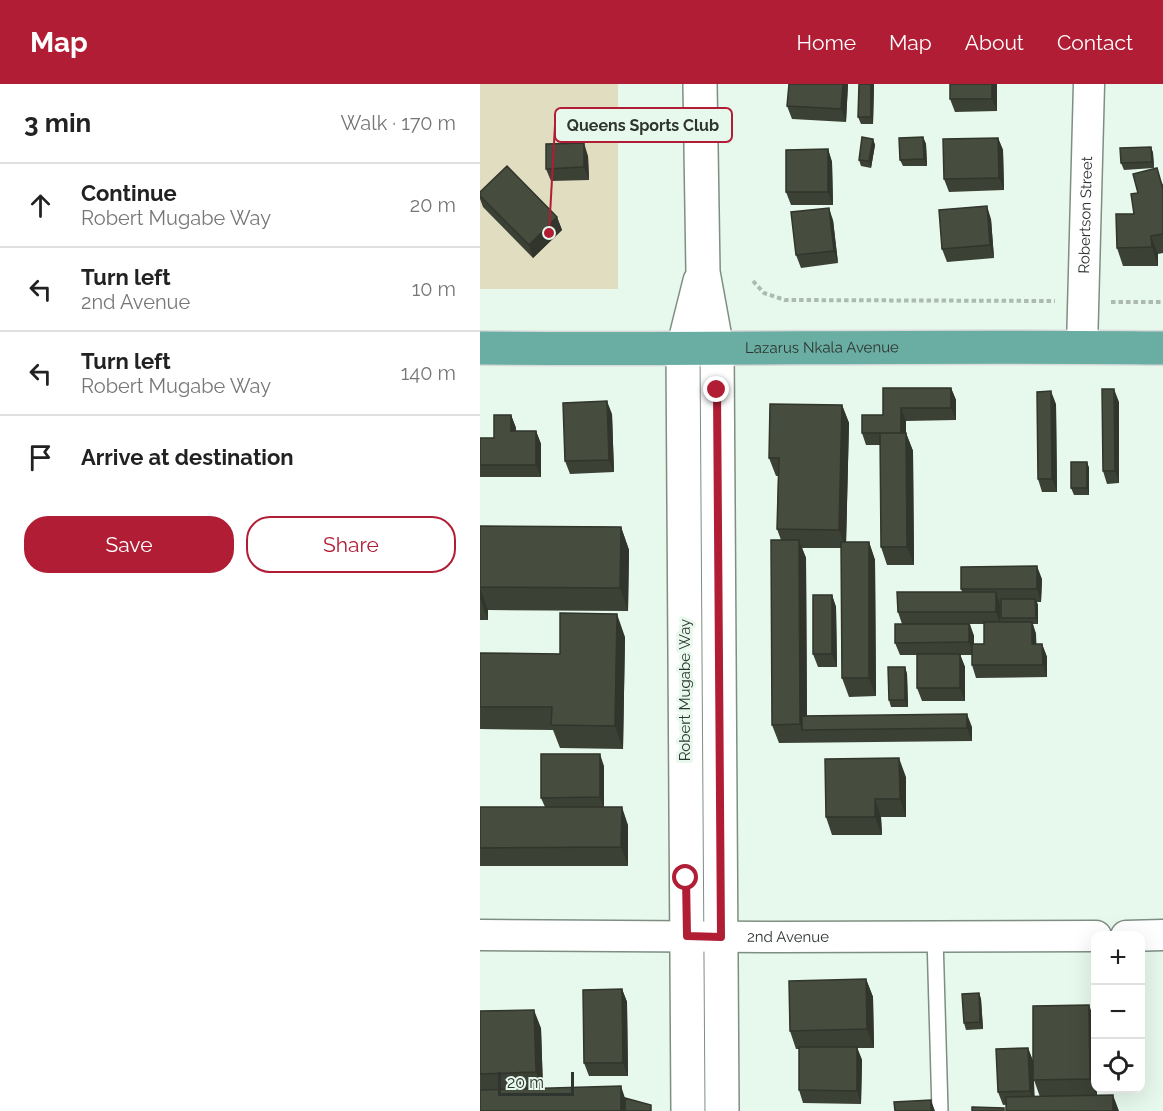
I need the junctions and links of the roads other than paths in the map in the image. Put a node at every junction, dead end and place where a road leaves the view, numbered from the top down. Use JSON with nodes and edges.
{"nodes":[{"id":1,"x":700,"y":84,"type":"edge"},
{"id":2,"x":1089,"y":84,"type":"edge"},
{"id":3,"x":703,"y":272,"type":"junction"},
{"id":4,"x":1082,"y":347,"type":"junction"},
{"id":5,"x":480,"y":348,"type":"edge"},
{"id":6,"x":1163,"y":348,"type":"edge"},
{"id":7,"x":683,"y":349,"type":"junction"},
{"id":8,"x":717,"y":349,"type":"junction"},
{"id":9,"x":480,"y":935,"type":"edge"},
{"id":10,"x":1145,"y":935,"type":"edge"},
{"id":11,"x":1163,"y":935,"type":"edge"},
{"id":12,"x":687,"y":936,"type":"junction"},
{"id":13,"x":1091,"y":936,"type":"edge"},
{"id":14,"x":721,"y":937,"type":"junction"},
{"id":15,"x":935,"y":937,"type":"junction"},
{"id":16,"x":688,"y":1111,"type":"edge"},
{"id":17,"x":722,"y":1111,"type":"edge"},
{"id":18,"x":940,"y":1111,"type":"edge"}],
"edges":[{"from":1,"to":3,"type":"main road","name":"Robert Mugabe Way"},
{"from":2,"to":4,"type":"street","name":"Robertson Street"},
{"from":3,"to":7,"type":"main road","name":"Robert Mugabe Way"},
{"from":3,"to":8,"type":"main road","name":"Robert Mugabe Way"},
{"from":4,"to":6,"type":"highway","name":"Lazarus Nkala Avenue"},
{"from":4,"to":8,"type":"highway","name":"Lazarus Nkala Avenue"},
{"from":5,"to":7,"type":"highway","name":"Lazarus Nkala Avenue"},
{"from":7,"to":8,"type":"highway","name":"Lazarus Nkala Avenue"},
{"from":7,"to":12,"type":"main road","name":"Robert Mugabe Way"},
{"from":8,"to":14,"type":"main road","name":"Robert Mugabe Way"},
{"from":9,"to":12,"type":"street","name":"2nd Avenue"},
{"from":10,"to":11,"type":"street"},
{"from":12,"to":14,"type":"street","name":"2nd Avenue"},
{"from":12,"to":16,"type":"main road","name":"Robert Mugabe Way"},
{"from":13,"to":15,"type":"street","name":"2nd Avenue"},
{"from":14,"to":15,"type":"street","name":"2nd Avenue"},
{"from":14,"to":17,"type":"main road","name":"Robert Mugabe Way"},
{"from":15,"to":18,"type":"lane"}]}
